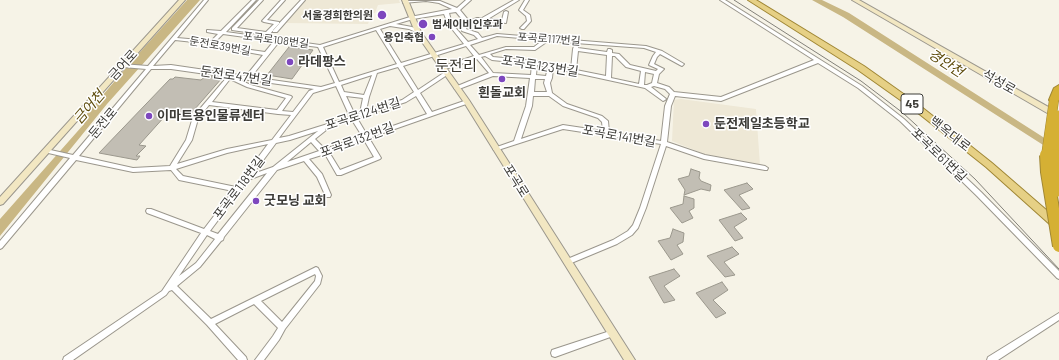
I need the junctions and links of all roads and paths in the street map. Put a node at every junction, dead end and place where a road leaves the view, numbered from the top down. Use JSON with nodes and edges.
{"nodes":[{"id":1,"x":182,"y":0,"type":"edge"},
{"id":2,"x":206,"y":0,"type":"edge"},
{"id":3,"x":254,"y":0,"type":"edge"},
{"id":4,"x":261,"y":0,"type":"edge"},
{"id":5,"x":283,"y":0,"type":"edge"},
{"id":6,"x":303,"y":0,"type":"edge"},
{"id":7,"x":470,"y":0,"type":"edge"},
{"id":8,"x":517,"y":0,"type":"edge"},
{"id":9,"x":527,"y":0,"type":"edge"},
{"id":10,"x":722,"y":0,"type":"edge"},
{"id":11,"x":751,"y":0,"type":"edge"},
{"id":12,"x":855,"y":0,"type":"edge"},
{"id":13,"x":405,"y":1,"type":"edge"},
{"id":14,"x":457,"y":10,"type":"junction"},
{"id":15,"x":446,"y":12,"type":"junction"},
{"id":16,"x":506,"y":12,"type":"dead end"},
{"id":17,"x":412,"y":18,"type":"junction"},
{"id":18,"x":484,"y":19,"type":"junction"},
{"id":19,"x":468,"y":23,"type":"junction"},
{"id":20,"x":390,"y":24,"type":"junction"},
{"id":21,"x":376,"y":28,"type":"junction"},
{"id":22,"x":522,"y":28,"type":"dead end"},
{"id":23,"x":209,"y":31,"type":"dead end"},
{"id":24,"x":418,"y":32,"type":"junction"},
{"id":25,"x":224,"y":33,"type":"junction"},
{"id":26,"x":174,"y":39,"type":"junction"},
{"id":27,"x":267,"y":39,"type":"junction"},
{"id":28,"x":547,"y":39,"type":"junction"},
{"id":29,"x":278,"y":40,"type":"junction"},
{"id":30,"x":482,"y":40,"type":"junction"},
{"id":31,"x":576,"y":41,"type":"junction"},
{"id":32,"x":212,"y":43,"type":"junction"},
{"id":33,"x":468,"y":44,"type":"junction"},
{"id":34,"x":610,"y":44,"type":"junction"},
{"id":35,"x":320,"y":46,"type":"junction"},
{"id":36,"x":575,"y":50,"type":"junction"},
{"id":37,"x":660,"y":52,"type":"junction"},
{"id":38,"x":610,"y":53,"type":"junction"},
{"id":39,"x":267,"y":54,"type":"junction"},
{"id":40,"x":486,"y":54,"type":"junction"},
{"id":41,"x":434,"y":55,"type":"junction"},
{"id":42,"x":477,"y":56,"type":"junction"},
{"id":43,"x":817,"y":61,"type":"junction"},
{"id":44,"x":535,"y":63,"type":"junction"},
{"id":45,"x":682,"y":64,"type":"dead end"},
{"id":46,"x":123,"y":65,"type":"junction"},
{"id":47,"x":399,"y":66,"type":"junction"},
{"id":48,"x":551,"y":66,"type":"junction"},
{"id":49,"x":149,"y":68,"type":"junction"},
{"id":50,"x":445,"y":71,"type":"junction"},
{"id":51,"x":573,"y":71,"type":"junction"},
{"id":52,"x":643,"y":71,"type":"junction"},
{"id":53,"x":376,"y":73,"type":"junction"},
{"id":54,"x":657,"y":73,"type":"junction"},
{"id":55,"x":492,"y":74,"type":"junction"},
{"id":56,"x":231,"y":75,"type":"junction"},
{"id":57,"x":248,"y":77,"type":"junction"},
{"id":58,"x":532,"y":77,"type":"junction"},
{"id":59,"x":549,"y":78,"type":"junction"},
{"id":60,"x":608,"y":78,"type":"junction"},
{"id":61,"x":339,"y":84,"type":"junction"},
{"id":62,"x":654,"y":84,"type":"junction"},
{"id":63,"x":641,"y":86,"type":"junction"},
{"id":64,"x":647,"y":87,"type":"junction"},
{"id":65,"x":456,"y":88,"type":"junction"},
{"id":66,"x":1059,"y":88,"type":"edge"},
{"id":67,"x":323,"y":89,"type":"junction"},
{"id":68,"x":417,"y":92,"type":"junction"},
{"id":69,"x":343,"y":94,"type":"junction"},
{"id":70,"x":530,"y":94,"type":"junction"},
{"id":71,"x":550,"y":94,"type":"junction"},
{"id":72,"x":673,"y":94,"type":"junction"},
{"id":73,"x":366,"y":97,"type":"junction"},
{"id":74,"x":663,"y":99,"type":"dead end"},
{"id":75,"x":467,"y":102,"type":"junction"},
{"id":76,"x":208,"y":103,"type":"junction"},
{"id":77,"x":278,"y":112,"type":"junction"},
{"id":78,"x":363,"y":113,"type":"junction"},
{"id":79,"x":295,"y":114,"type":"junction"},
{"id":80,"x":430,"y":114,"type":"junction"},
{"id":81,"x":1059,"y":116,"type":"edge"},
{"id":82,"x":353,"y":117,"type":"junction"},
{"id":83,"x":331,"y":125,"type":"junction"},
{"id":84,"x":606,"y":133,"type":"junction"},
{"id":85,"x":365,"y":137,"type":"junction"},
{"id":86,"x":311,"y":139,"type":"junction"},
{"id":87,"x":517,"y":141,"type":"junction"},
{"id":88,"x":274,"y":142,"type":"junction"},
{"id":89,"x":664,"y":143,"type":"junction"},
{"id":90,"x":496,"y":149,"type":"junction"},
{"id":91,"x":48,"y":151,"type":"junction"},
{"id":92,"x":325,"y":151,"type":"junction"},
{"id":93,"x":73,"y":156,"type":"junction"},
{"id":94,"x":304,"y":158,"type":"junction"},
{"id":95,"x":172,"y":168,"type":"junction"},
{"id":96,"x":766,"y":168,"type":"dead end"},
{"id":97,"x":274,"y":169,"type":"junction"},
{"id":98,"x":247,"y":178,"type":"junction"},
{"id":99,"x":238,"y":190,"type":"junction"},
{"id":100,"x":328,"y":195,"type":"dead end"},
{"id":101,"x":0,"y":202,"type":"edge"},
{"id":102,"x":1059,"y":209,"type":"edge"},
{"id":103,"x":149,"y":211,"type":"dead end"},
{"id":104,"x":1059,"y":227,"type":"edge"},
{"id":105,"x":205,"y":232,"type":"junction"},
{"id":106,"x":221,"y":238,"type":"junction"},
{"id":107,"x":0,"y":246,"type":"edge"},
{"id":108,"x":1059,"y":246,"type":"edge"},
{"id":109,"x":567,"y":262,"type":"junction"},
{"id":110,"x":1059,"y":276,"type":"edge"},
{"id":111,"x":172,"y":286,"type":"junction"},
{"id":112,"x":164,"y":293,"type":"junction"},
{"id":113,"x":255,"y":300,"type":"junction"},
{"id":114,"x":1059,"y":316,"type":"edge"},
{"id":115,"x":210,"y":323,"type":"junction"},
{"id":116,"x":282,"y":327,"type":"junction"},
{"id":117,"x":613,"y":333,"type":"junction"},
{"id":118,"x":555,"y":353,"type":"dead end"},
{"id":119,"x":238,"y":358,"type":"edge"},
{"id":120,"x":67,"y":360,"type":"edge"},
{"id":121,"x":258,"y":360,"type":"edge"},
{"id":122,"x":630,"y":360,"type":"edge"},
{"id":123,"x":991,"y":360,"type":"edge"}],
"edges":[{"from":1,"to":46,"type":"street","name":"금어로"},
{"from":2,"to":26,"type":"street","name":"둔전로"},
{"from":3,"to":25,"type":"street"},
{"from":4,"to":5,"type":"street"},
{"from":6,"to":27,"type":"street"},
{"from":7,"to":14,"type":"street"},
{"from":8,"to":18,"type":"street"},
{"from":9,"to":22,"type":"street"},
{"from":10,"to":43,"type":"street","name":"포곡로61번길"},
{"from":11,"to":104,"type":"main road","name":"백옥대로","number":"45"},
{"from":12,"to":81,"type":"street","name":"석성로"},
{"from":13,"to":14,"type":"street"},
{"from":13,"to":17,"type":"street","name":"포곡로"},
{"from":14,"to":15,"type":"street","name":"포곡로108번길"},
{"from":14,"to":19,"type":"street"},
{"from":15,"to":17,"type":"street","name":"포곡로108번길"},
{"from":15,"to":33,"type":"street"},
{"from":16,"to":18,"type":"street"},
{"from":17,"to":20,"type":"street","name":"포곡로108번길"},
{"from":17,"to":24,"type":"street","name":"포곡로"},
{"from":18,"to":19,"type":"street"},
{"from":19,"to":30,"type":"street"},
{"from":20,"to":21,"type":"street","name":"포곡로108번길"},
{"from":20,"to":24,"type":"street"},
{"from":21,"to":35,"type":"street","name":"포곡로108번길"},
{"from":21,"to":47,"type":"street"},
{"from":23,"to":25,"type":"street","name":"포곡로108번길"},
{"from":24,"to":41,"type":"street","name":"포곡로"},
{"from":25,"to":27,"type":"street","name":"포곡로108번길"},
{"from":25,"to":32,"type":"street"},
{"from":26,"to":32,"type":"street","name":"둔전로39번길"},
{"from":26,"to":49,"type":"street","name":"둔전로"},
{"from":27,"to":29,"type":"street","name":"포곡로108번길"},
{"from":28,"to":30,"type":"street","name":"포곡로117번길"},
{"from":28,"to":31,"type":"street","name":"포곡로117번길"},
{"from":28,"to":40,"type":"street"},
{"from":29,"to":35,"type":"street","name":"포곡로108번길"},
{"from":29,"to":39,"type":"street"},
{"from":30,"to":33,"type":"street","name":"포곡로117번길"},
{"from":31,"to":34,"type":"street","name":"포곡로117번길"},
{"from":31,"to":36,"type":"street"},
{"from":32,"to":39,"type":"street","name":"둔전로39번길"},
{"from":33,"to":41,"type":"street","name":"포곡로117번길"},
{"from":33,"to":42,"type":"street"},
{"from":34,"to":37,"type":"street","name":"포곡로117번길"},
{"from":34,"to":38,"type":"street"},
{"from":35,"to":61,"type":"street"},
{"from":36,"to":38,"type":"street"},
{"from":36,"to":51,"type":"street"},
{"from":37,"to":45,"type":"street","name":"포곡로117번길"},
{"from":37,"to":54,"type":"street"},
{"from":38,"to":52,"type":"street"},
{"from":38,"to":60,"type":"street"},
{"from":39,"to":57,"type":"street"},
{"from":40,"to":42,"type":"street","name":"포곡로123번길"},
{"from":40,"to":44,"type":"street","name":"포곡로123번길"},
{"from":41,"to":47,"type":"street","name":"포곡로118번길"},
{"from":41,"to":50,"type":"street","name":"포곡로"},
{"from":42,"to":50,"type":"street","name":"포곡로123번길"},
{"from":42,"to":55,"type":"street"},
{"from":43,"to":72,"type":"street"},
{"from":43,"to":110,"type":"street","name":"포곡로61번길"},
{"from":44,"to":48,"type":"street","name":"포곡로123번길"},
{"from":44,"to":58,"type":"street"},
{"from":46,"to":49,"type":"street","name":"둔전로47번길"},
{"from":46,"to":91,"type":"street","name":"금어로"},
{"from":47,"to":53,"type":"street","name":"포곡로118번길"},
{"from":47,"to":68,"type":"street"},
{"from":48,"to":51,"type":"street","name":"포곡로123번길"},
{"from":48,"to":59,"type":"street"},
{"from":49,"to":56,"type":"street","name":"둔전로47번길"},
{"from":49,"to":93,"type":"street","name":"둔전로"},
{"from":50,"to":65,"type":"street","name":"포곡로"},
{"from":50,"to":68,"type":"street","name":"포곡로124번길"},
{"from":51,"to":60,"type":"street","name":"포곡로123번길"},
{"from":52,"to":54,"type":"street"},
{"from":52,"to":63,"type":"street"},
{"from":53,"to":61,"type":"street","name":"포곡로118번길"},
{"from":53,"to":73,"type":"street"},
{"from":54,"to":62,"type":"street"},
{"from":55,"to":58,"type":"street"},
{"from":55,"to":65,"type":"street"},
{"from":56,"to":57,"type":"street","name":"둔전로47번길"},
{"from":56,"to":76,"type":"street"},
{"from":56,"to":77,"type":"street"},
{"from":57,"to":67,"type":"street","name":"둔전로47번길"},
{"from":58,"to":59,"type":"street"},
{"from":58,"to":70,"type":"street"},
{"from":59,"to":71,"type":"street"},
{"from":60,"to":63,"type":"street","name":"포곡로123번길"},
{"from":61,"to":67,"type":"street","name":"포곡로118번길"},
{"from":61,"to":69,"type":"street"},
{"from":62,"to":64,"type":"street"},
{"from":62,"to":72,"type":"street"},
{"from":63,"to":64,"type":"street","name":"포곡로123번길"},
{"from":64,"to":74,"type":"street"},
{"from":65,"to":75,"type":"street","name":"포곡로"},
{"from":66,"to":108,"type":"highway","bridge":true},
{"from":67,"to":79,"type":"street","name":"포곡로118번길"},
{"from":68,"to":78,"type":"street","name":"포곡로124번길"},
{"from":68,"to":80,"type":"street"},
{"from":69,"to":73,"type":"street"},
{"from":69,"to":82,"type":"street"},
{"from":70,"to":71,"type":"street"},
{"from":70,"to":87,"type":"street"},
{"from":71,"to":84,"type":"street"},
{"from":72,"to":89,"type":"street","name":"포곡로141번길"},
{"from":73,"to":78,"type":"street"},
{"from":75,"to":80,"type":"street","name":"포곡로132번길"},
{"from":75,"to":90,"type":"street","name":"포곡로"},
{"from":76,"to":77,"type":"street"},
{"from":76,"to":95,"type":"street"},
{"from":77,"to":79,"type":"street"},
{"from":78,"to":82,"type":"street","name":"포곡로124번길"},
{"from":79,"to":88,"type":"street","name":"포곡로118번길"},
{"from":80,"to":85,"type":"street","name":"포곡로132번길"},
{"from":81,"to":102,"type":"highway","bridge":true},
{"from":82,"to":83,"type":"street","name":"포곡로124번길"},
{"from":82,"to":85,"type":"street"},
{"from":83,"to":86,"type":"street"},
{"from":83,"to":88,"type":"street","name":"포곡로124번길"},
{"from":84,"to":87,"type":"street","name":"포곡로141번길"},
{"from":84,"to":89,"type":"street","name":"포곡로141번길"},
{"from":85,"to":92,"type":"street","name":"포곡로132번길"},
{"from":85,"to":92,"type":"street"},
{"from":86,"to":92,"type":"street"},
{"from":86,"to":97,"type":"street"},
{"from":87,"to":90,"type":"street","name":"포곡로141번길"},
{"from":88,"to":95,"type":"street","name":"포곡로124번길"},
{"from":88,"to":98,"type":"street","name":"포곡로118번길"},
{"from":89,"to":96,"type":"street"},
{"from":89,"to":109,"type":"street"},
{"from":90,"to":109,"type":"street","name":"포곡로"},
{"from":91,"to":93,"type":"street","name":"포곡로124번길"},
{"from":91,"to":101,"type":"street","name":"금어로"},
{"from":92,"to":94,"type":"street","name":"포곡로132번길"},
{"from":93,"to":95,"type":"street","name":"포곡로124번길"},
{"from":93,"to":107,"type":"street","name":"둔전로"},
{"from":94,"to":97,"type":"street","name":"포곡로132번길"},
{"from":94,"to":100,"type":"street"},
{"from":95,"to":99,"type":"street"},
{"from":97,"to":98,"type":"street","name":"포곡로132번길"},
{"from":97,"to":106,"type":"street"},
{"from":98,"to":99,"type":"street","name":"포곡로118번길"},
{"from":99,"to":105,"type":"street","name":"포곡로118번길"},
{"from":103,"to":105,"type":"street"},
{"from":105,"to":106,"type":"street"},
{"from":105,"to":112,"type":"street","name":"포곡로118번길"},
{"from":106,"to":111,"type":"street"},
{"from":109,"to":117,"type":"street","name":"포곡로"},
{"from":111,"to":112,"type":"street"},
{"from":111,"to":115,"type":"street"},
{"from":112,"to":120,"type":"street","name":"포곡로118번길"},
{"from":113,"to":115,"type":"street"},
{"from":113,"to":116,"type":"street"},
{"from":113,"to":116,"type":"street"},
{"from":114,"to":123,"type":"street"},
{"from":115,"to":119,"type":"street"},
{"from":116,"to":121,"type":"street"},
{"from":117,"to":118,"type":"street"},
{"from":117,"to":122,"type":"street","name":"포곡로"}]}
